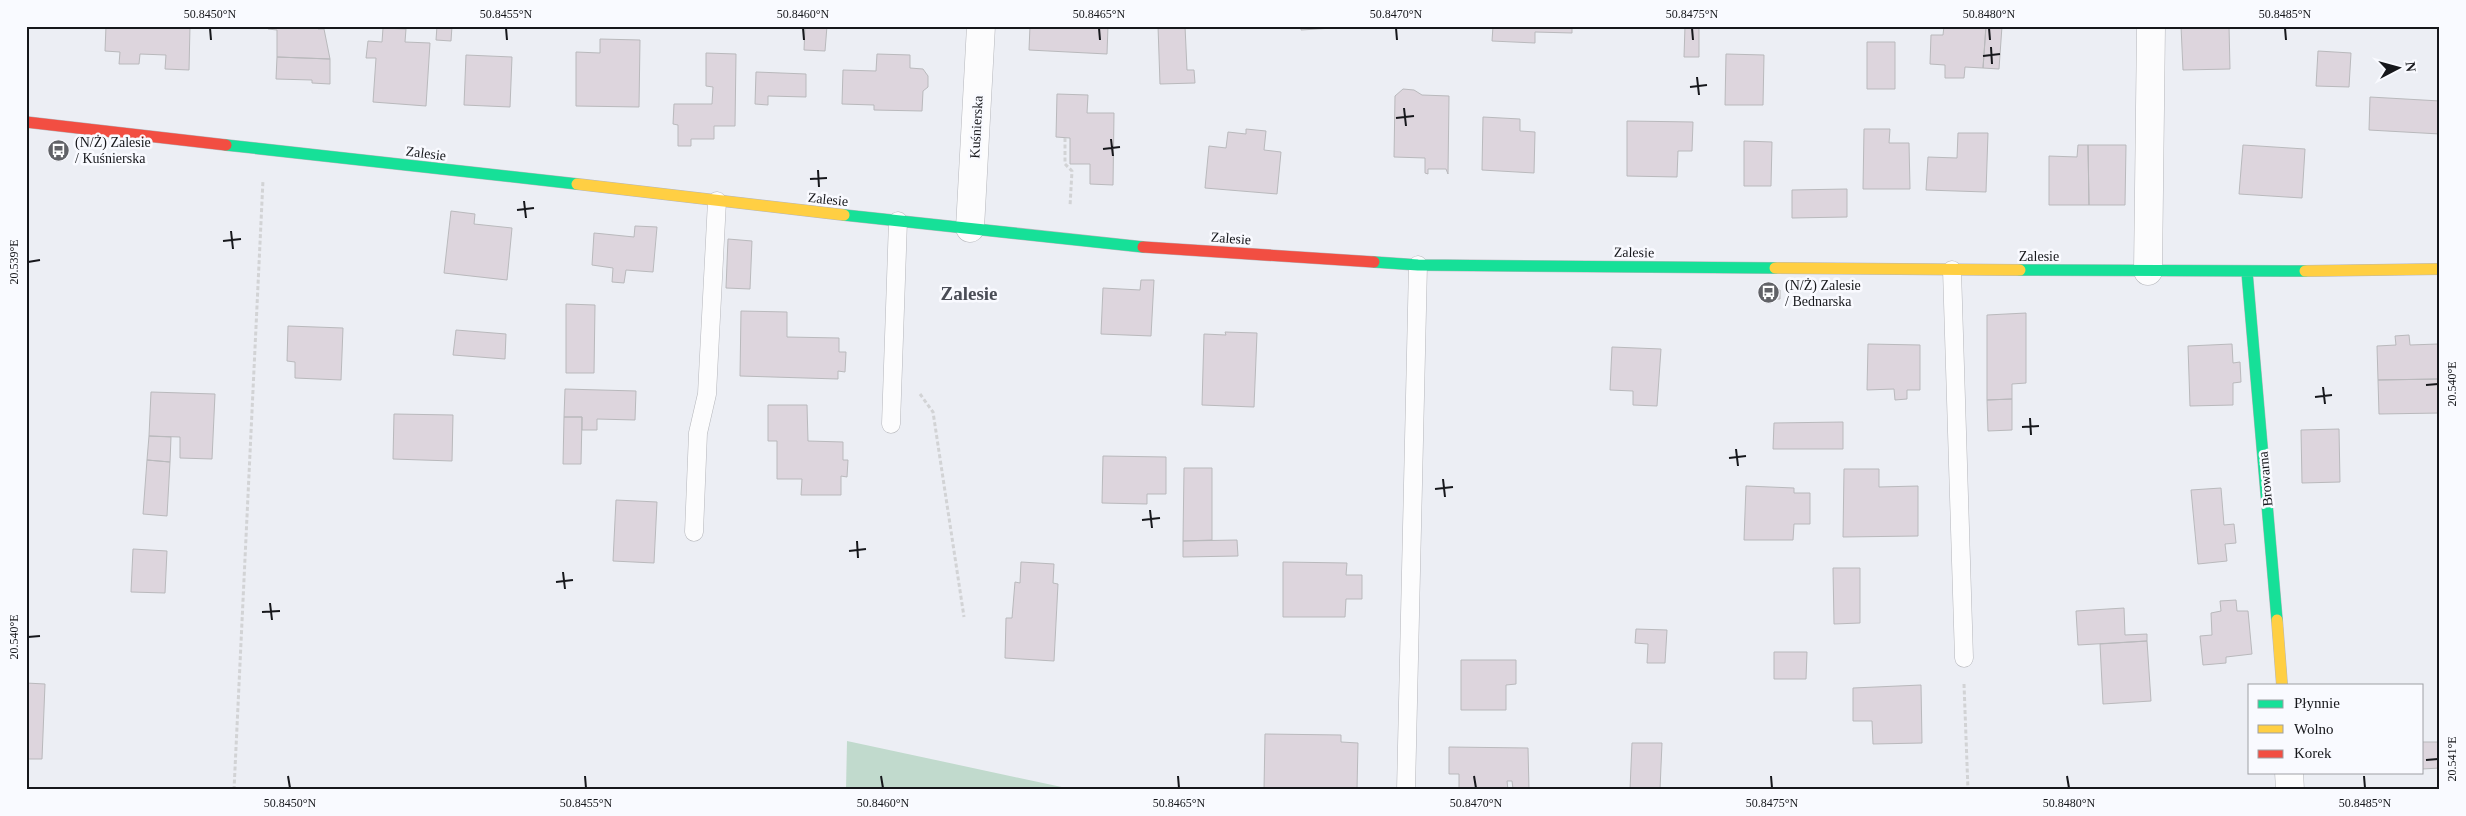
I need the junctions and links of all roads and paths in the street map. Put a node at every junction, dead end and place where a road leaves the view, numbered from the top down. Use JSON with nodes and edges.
{"nodes":[{"id":1,"x":981,"y":26,"type":"edge"},
{"id":2,"x":2151,"y":26,"type":"edge"},
{"id":3,"x":26,"y":122,"type":"edge"},
{"id":4,"x":1065,"y":138,"type":"dead end"},
{"id":5,"x":265,"y":150,"type":"junction"},
{"id":6,"x":717,"y":201,"type":"junction"},
{"id":7,"x":1070,"y":206,"type":"dead end"},
{"id":8,"x":898,"y":221,"type":"junction"},
{"id":9,"x":970,"y":228,"type":"junction"},
{"id":10,"x":1418,"y":265,"type":"junction"},
{"id":11,"x":2440,"y":269,"type":"edge"},
{"id":12,"x":1952,"y":270,"type":"junction"},
{"id":13,"x":2148,"y":272,"type":"junction"},
{"id":14,"x":2247,"y":272,"type":"junction"},
{"id":15,"x":894,"y":356,"type":"junction"},
{"id":16,"x":891,"y":424,"type":"dead end"},
{"id":17,"x":694,"y":532,"type":"dead end"},
{"id":18,"x":964,"y":617,"type":"dead end"},
{"id":19,"x":1964,"y":658,"type":"joint"},
{"id":20,"x":2282,"y":684,"type":"edge"},
{"id":21,"x":2289,"y":774,"type":"edge"},
{"id":22,"x":234,"y":790,"type":"edge"},
{"id":23,"x":1406,"y":790,"type":"edge"},
{"id":24,"x":1968,"y":790,"type":"edge"},
{"id":25,"x":2290,"y":790,"type":"edge"}],
"edges":[{"from":1,"to":9,"type":"street","name":"Kuśnierska"},
{"from":2,"to":13,"type":"street"},
{"from":3,"to":5,"type":"street","name":"Zalesie"},
{"from":4,"to":7,"type":"path"},
{"from":5,"to":6,"type":"street","name":"Zalesie"},
{"from":5,"to":22,"type":"path"},
{"from":6,"to":8,"type":"street","name":"Zalesie"},
{"from":6,"to":17,"type":"lane"},
{"from":8,"to":9,"type":"street","name":"Zalesie"},
{"from":8,"to":15,"type":"lane"},
{"from":9,"to":10,"type":"street","name":"Zalesie"},
{"from":10,"to":12,"type":"street","name":"Zalesie"},
{"from":10,"to":23,"type":"lane"},
{"from":11,"to":14,"type":"street","name":"Zalesie"},
{"from":12,"to":13,"type":"street","name":"Zalesie"},
{"from":12,"to":19,"type":"lane"},
{"from":13,"to":14,"type":"street","name":"Zalesie"},
{"from":14,"to":20,"type":"street","name":"Browarna"},
{"from":15,"to":16,"type":"lane"},
{"from":15,"to":18,"type":"path"},
{"from":19,"to":24,"type":"path"},
{"from":21,"to":25,"type":"street"}]}
